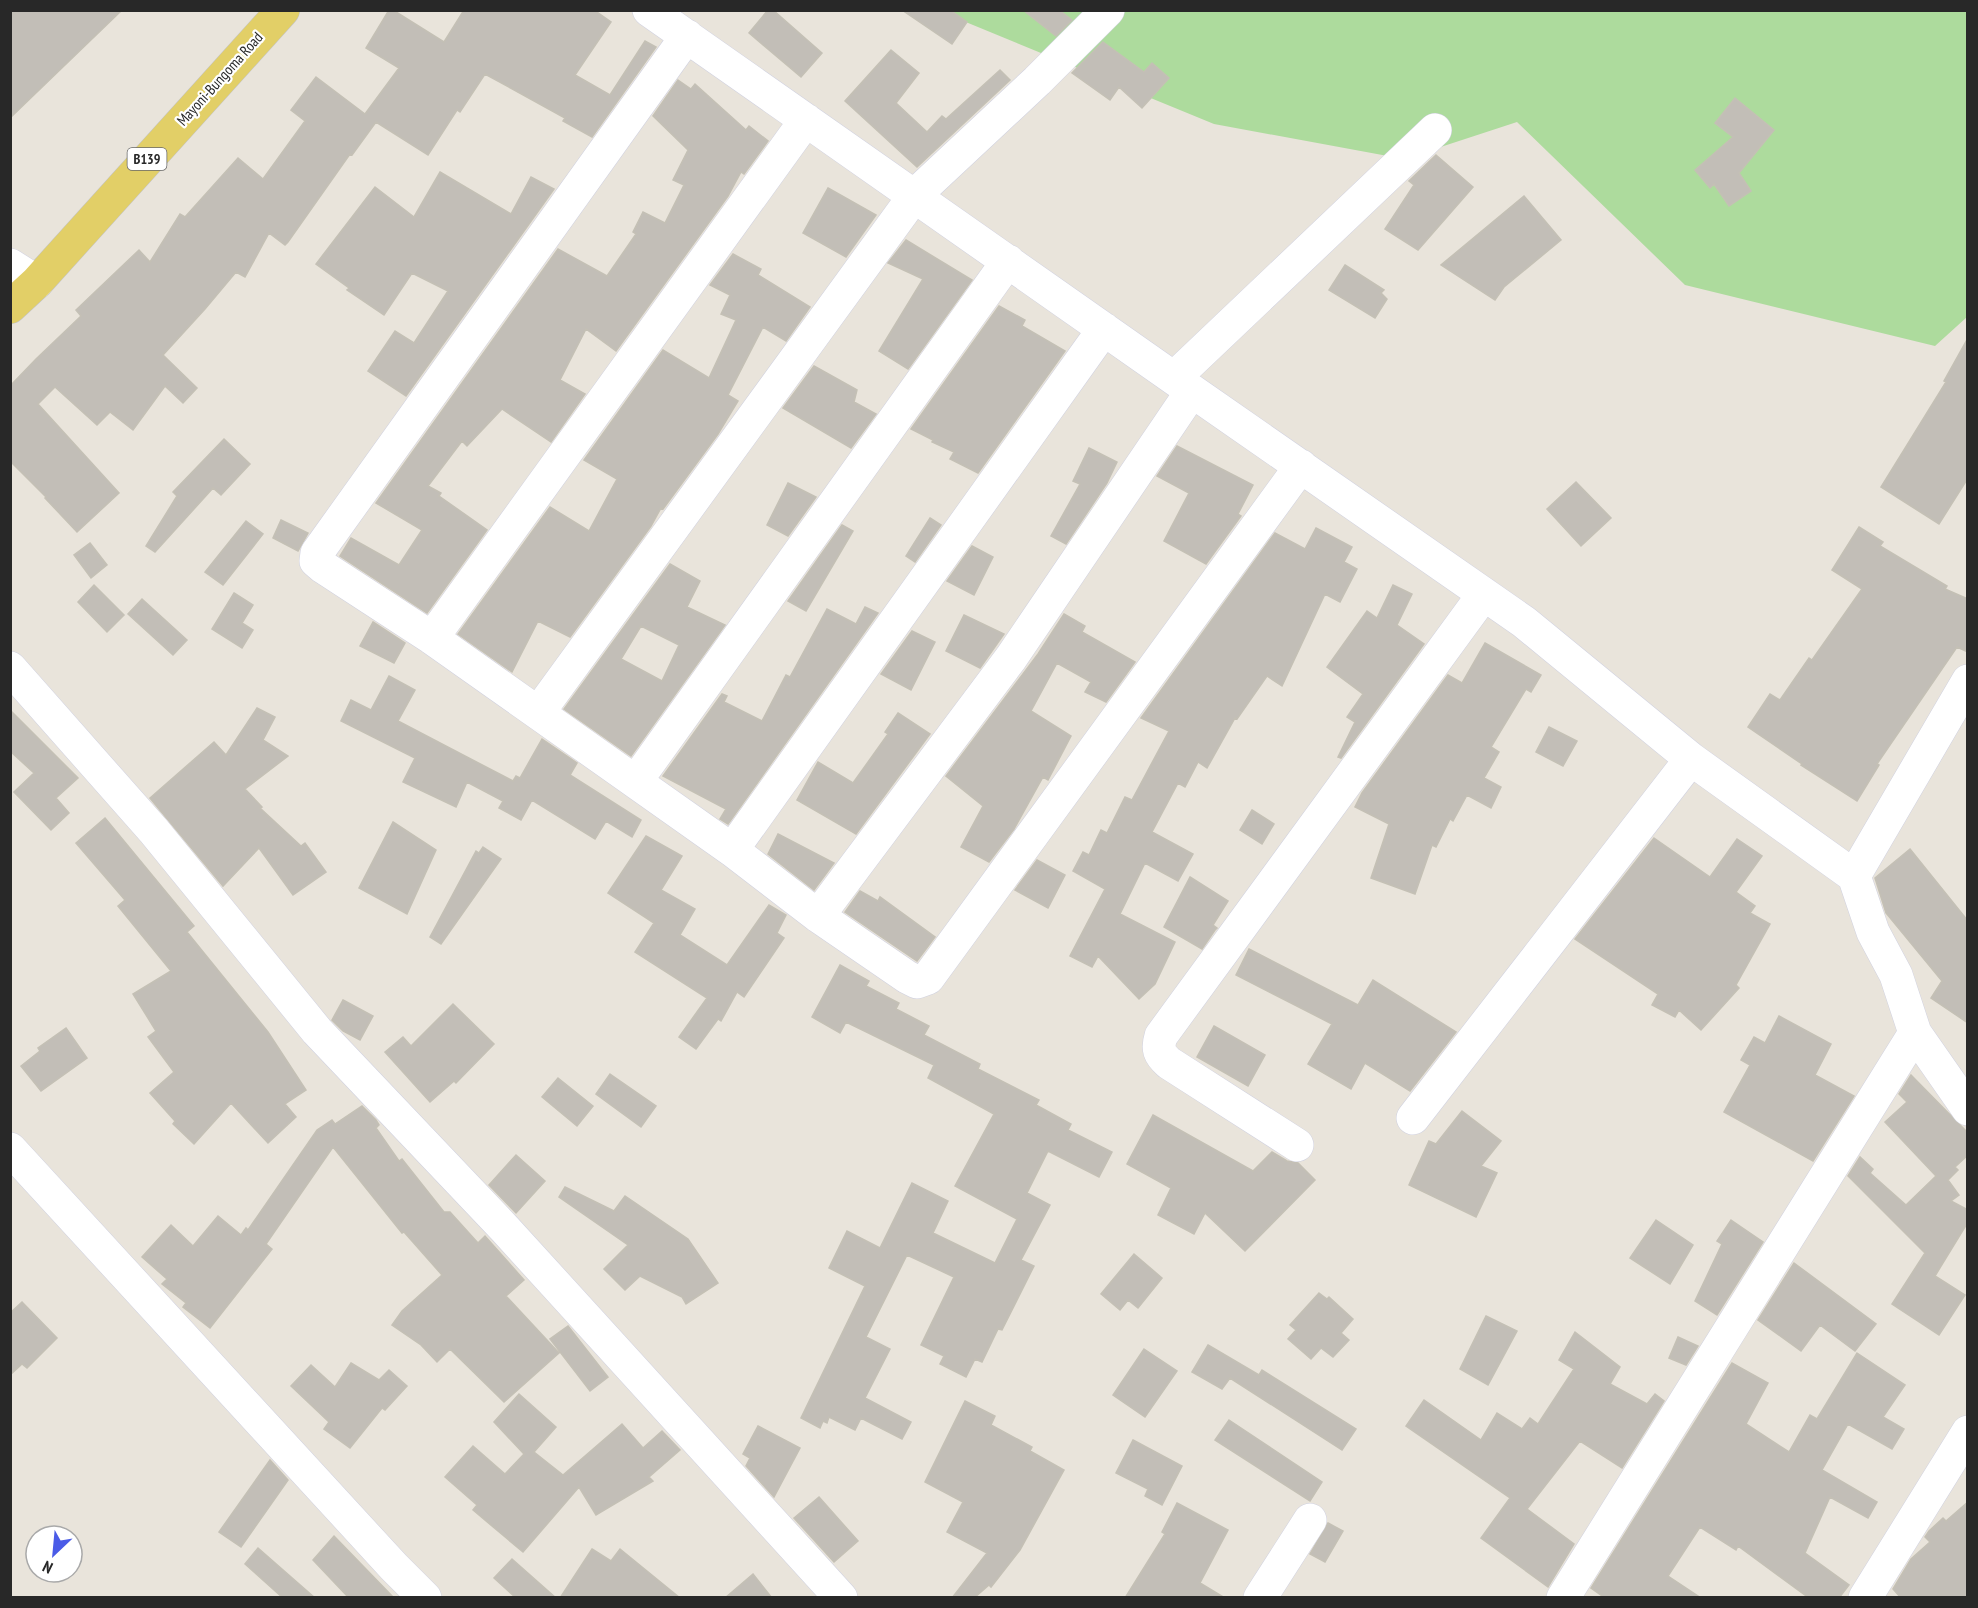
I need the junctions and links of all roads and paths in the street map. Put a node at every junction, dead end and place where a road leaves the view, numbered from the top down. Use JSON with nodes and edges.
{"nodes":[{"id":1,"x":283,"y":10,"type":"edge"},
{"id":2,"x":649,"y":10,"type":"edge"},
{"id":3,"x":1108,"y":10,"type":"edge"},
{"id":4,"x":687,"y":36,"type":"junction"},
{"id":5,"x":806,"y":120,"type":"junction"},
{"id":6,"x":1435,"y":130,"type":"dead end"},
{"id":7,"x":915,"y":195,"type":"junction"},
{"id":8,"x":1008,"y":261,"type":"junction"},
{"id":9,"x":10,"y":265,"type":"edge"},
{"id":10,"x":38,"y":282,"type":"junction"},
{"id":11,"x":10,"y":307,"type":"edge"},
{"id":12,"x":1104,"y":329,"type":"junction"},
{"id":13,"x":1183,"y":385,"type":"junction"},
{"id":14,"x":1301,"y":466,"type":"junction"},
{"id":15,"x":1484,"y":594,"type":"junction"},
{"id":16,"x":432,"y":638,"type":"junction"},
{"id":17,"x":10,"y":668,"type":"edge"},
{"id":18,"x":1968,"y":681,"type":"edge"},
{"id":19,"x":538,"y":713,"type":"junction"},
{"id":20,"x":1691,"y":759,"type":"junction"},
{"id":21,"x":636,"y":781,"type":"junction"},
{"id":22,"x":732,"y":850,"type":"junction"},
{"id":23,"x":1854,"y":876,"type":"junction"},
{"id":24,"x":818,"y":916,"type":"junction"},
{"id":25,"x":1915,"y":1033,"type":"junction"},
{"id":26,"x":1968,"y":1109,"type":"edge"},
{"id":27,"x":1413,"y":1118,"type":"dead end"},
{"id":28,"x":1297,"y":1145,"type":"dead end"},
{"id":29,"x":10,"y":1149,"type":"edge"},
{"id":30,"x":1968,"y":1432,"type":"edge"},
{"id":31,"x":1310,"y":1520,"type":"dead end"},
{"id":32,"x":425,"y":1598,"type":"edge"},
{"id":33,"x":841,"y":1598,"type":"edge"},
{"id":34,"x":1260,"y":1598,"type":"edge"},
{"id":35,"x":1563,"y":1598,"type":"edge"},
{"id":36,"x":1865,"y":1598,"type":"edge"}],
"edges":[{"from":1,"to":10,"type":"main road","name":"Mayoni-Bungoma Road","number":"B139"},
{"from":2,"to":4,"type":"street"},
{"from":3,"to":7,"type":"street"},
{"from":4,"to":5,"type":"street"},
{"from":4,"to":16,"type":"street"},
{"from":5,"to":7,"type":"street"},
{"from":5,"to":16,"type":"street"},
{"from":6,"to":13,"type":"street"},
{"from":7,"to":8,"type":"street"},
{"from":7,"to":19,"type":"street"},
{"from":8,"to":12,"type":"street"},
{"from":8,"to":21,"type":"street"},
{"from":9,"to":10,"type":"street"},
{"from":10,"to":11,"type":"main road","name":"Mayoni-Bungoma Road","number":"B139"},
{"from":12,"to":13,"type":"street"},
{"from":12,"to":22,"type":"street"},
{"from":13,"to":14,"type":"street"},
{"from":13,"to":24,"type":"street"},
{"from":14,"to":15,"type":"street"},
{"from":14,"to":24,"type":"street"},
{"from":15,"to":20,"type":"street"},
{"from":15,"to":28,"type":"street"},
{"from":16,"to":19,"type":"street"},
{"from":17,"to":33,"type":"street"},
{"from":18,"to":23,"type":"street"},
{"from":19,"to":21,"type":"street"},
{"from":20,"to":23,"type":"street"},
{"from":20,"to":27,"type":"street"},
{"from":21,"to":22,"type":"street"},
{"from":22,"to":24,"type":"street"},
{"from":23,"to":25,"type":"street"},
{"from":25,"to":26,"type":"street"},
{"from":25,"to":35,"type":"street"},
{"from":29,"to":32,"type":"street"},
{"from":30,"to":36,"type":"street"},
{"from":31,"to":34,"type":"street"}]}
